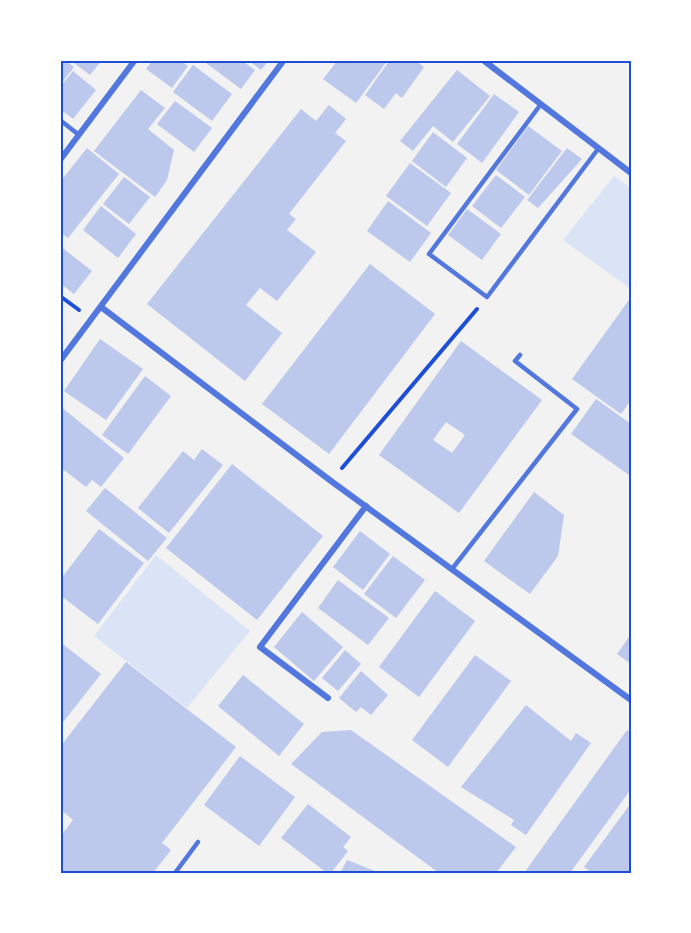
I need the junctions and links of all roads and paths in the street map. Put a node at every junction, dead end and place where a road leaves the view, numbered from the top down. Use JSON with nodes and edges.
{"nodes":[{"id":1,"x":135,"y":60,"type":"edge"},
{"id":2,"x":284,"y":60,"type":"edge"},
{"id":3,"x":483,"y":60,"type":"edge"},
{"id":4,"x":541,"y":104,"type":"junction"},
{"id":5,"x":60,"y":120,"type":"edge"},
{"id":6,"x":79,"y":135,"type":"junction"},
{"id":7,"x":598,"y":149,"type":"junction"},
{"id":8,"x":60,"y":160,"type":"edge"},
{"id":9,"x":631,"y":173,"type":"edge"},
{"id":10,"x":488,"y":297,"type":"junction"},
{"id":11,"x":101,"y":307,"type":"junction"},
{"id":12,"x":520,"y":355,"type":"dead end"},
{"id":13,"x":60,"y":362,"type":"edge"},
{"id":14,"x":331,"y":481,"type":"junction"},
{"id":15,"x":366,"y":506,"type":"junction"},
{"id":16,"x":452,"y":569,"type":"junction"},
{"id":17,"x":328,"y":698,"type":"dead end"},
{"id":18,"x":631,"y":700,"type":"edge"},
{"id":19,"x":198,"y":842,"type":"dead end"},
{"id":20,"x":175,"y":873,"type":"edge"}],
"edges":[{"from":1,"to":6,"type":"street"},
{"from":2,"to":11,"type":"street"},
{"from":3,"to":4,"type":"street"},
{"from":4,"to":7,"type":"street"},
{"from":4,"to":10,"type":"lane"},
{"from":5,"to":6,"type":"lane"},
{"from":6,"to":8,"type":"street"},
{"from":7,"to":9,"type":"street"},
{"from":7,"to":10,"type":"lane"},
{"from":10,"to":14,"type":"path"},
{"from":11,"to":13,"type":"street"},
{"from":11,"to":14,"type":"street"},
{"from":12,"to":16,"type":"lane"},
{"from":14,"to":15,"type":"street"},
{"from":15,"to":16,"type":"street"},
{"from":15,"to":17,"type":"street"},
{"from":16,"to":18,"type":"street"},
{"from":19,"to":20,"type":"lane"}]}
